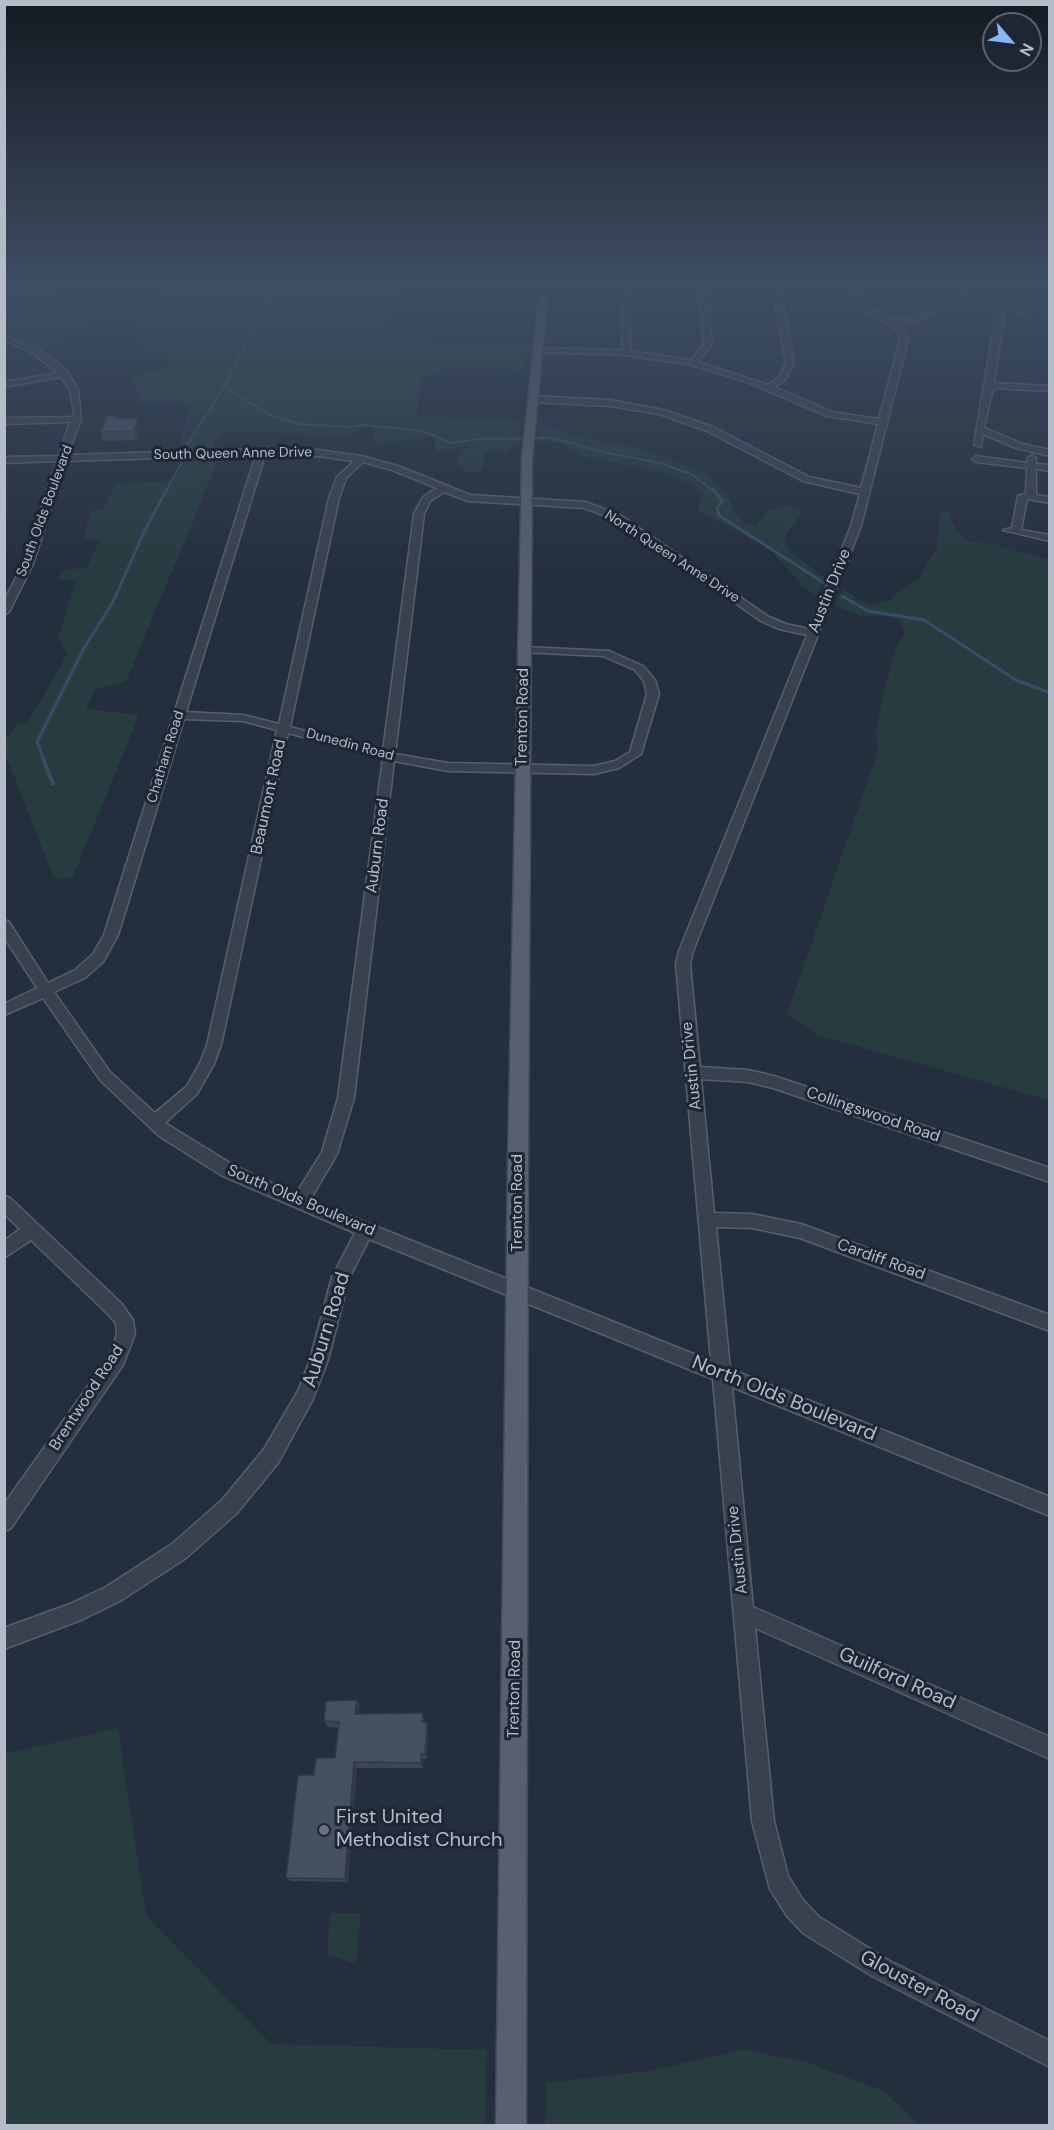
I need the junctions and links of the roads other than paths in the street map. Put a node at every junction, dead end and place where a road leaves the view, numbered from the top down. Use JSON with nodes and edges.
{"nodes":[{"id":1,"x":30,"y":380,"type":"edge"},
{"id":2,"x":68,"y":380,"type":"edge"},
{"id":3,"x":534,"y":380,"type":"edge"},
{"id":4,"x":746,"y":380,"type":"edge"},
{"id":5,"x":779,"y":380,"type":"edge"},
{"id":6,"x":894,"y":380,"type":"edge"},
{"id":7,"x":991,"y":380,"type":"edge"},
{"id":8,"x":4,"y":385,"type":"edge"},
{"id":9,"x":990,"y":385,"type":"junction"},
{"id":10,"x":769,"y":388,"type":"junction"},
{"id":11,"x":1050,"y":389,"type":"edge"},
{"id":12,"x":532,"y":399,"type":"junction"},
{"id":13,"x":77,"y":419,"type":"junction"},
{"id":14,"x":4,"y":422,"type":"edge"},
{"id":15,"x":883,"y":422,"type":"junction"},
{"id":16,"x":979,"y":429,"type":"junction"},
{"id":17,"x":978,"y":445,"type":"dead end"},
{"id":18,"x":1032,"y":451,"type":"junction"},
{"id":19,"x":261,"y":452,"type":"junction"},
{"id":20,"x":1050,"y":453,"type":"edge"},
{"id":21,"x":64,"y":458,"type":"junction"},
{"id":22,"x":361,"y":459,"type":"junction"},
{"id":23,"x":976,"y":459,"type":"dead end"},
{"id":24,"x":4,"y":460,"type":"edge"},
{"id":25,"x":1031,"y":466,"type":"junction"},
{"id":26,"x":1050,"y":468,"type":"edge"},
{"id":27,"x":442,"y":489,"type":"junction"},
{"id":28,"x":865,"y":492,"type":"junction"},
{"id":29,"x":1031,"y":496,"type":"junction"},
{"id":30,"x":1050,"y":500,"type":"edge"},
{"id":31,"x":526,"y":501,"type":"junction"},
{"id":32,"x":1050,"y":538,"type":"edge"},
{"id":33,"x":4,"y":612,"type":"edge"},
{"id":34,"x":813,"y":633,"type":"junction"},
{"id":35,"x":524,"y":650,"type":"junction"},
{"id":36,"x":179,"y":715,"type":"junction"},
{"id":37,"x":285,"y":728,"type":"junction"},
{"id":38,"x":390,"y":756,"type":"junction"},
{"id":39,"x":523,"y":770,"type":"junction"},
{"id":40,"x":4,"y":925,"type":"edge"},
{"id":41,"x":46,"y":990,"type":"junction"},
{"id":42,"x":4,"y":1010,"type":"edge"},
{"id":43,"x":692,"y":1072,"type":"junction"},
{"id":44,"x":154,"y":1123,"type":"junction"},
{"id":45,"x":1050,"y":1175,"type":"edge"},
{"id":46,"x":4,"y":1203,"type":"edge"},
{"id":47,"x":299,"y":1203,"type":"junction"},
{"id":48,"x":708,"y":1220,"type":"junction"},
{"id":49,"x":32,"y":1229,"type":"junction"},
{"id":50,"x":366,"y":1229,"type":"junction"},
{"id":51,"x":4,"y":1251,"type":"edge"},
{"id":52,"x":519,"y":1291,"type":"junction"},
{"id":53,"x":1050,"y":1323,"type":"edge"},
{"id":54,"x":722,"y":1374,"type":"junction"},
{"id":55,"x":1050,"y":1507,"type":"edge"},
{"id":56,"x":4,"y":1521,"type":"edge"},
{"id":57,"x":744,"y":1613,"type":"junction"},
{"id":58,"x":4,"y":1639,"type":"edge"},
{"id":59,"x":1050,"y":1748,"type":"edge"},
{"id":60,"x":795,"y":1908,"type":"joint"},
{"id":61,"x":1050,"y":2055,"type":"edge"},
{"id":62,"x":511,"y":2126,"type":"edge"}],
"edges":[{"from":1,"to":8,"type":"street"},
{"from":2,"to":13,"type":"street","name":"South Olds Boulevard"},
{"from":3,"to":12,"type":"main road","name":"Trenton Road"},
{"from":4,"to":10,"type":"street"},
{"from":5,"to":10,"type":"street"},
{"from":6,"to":15,"type":"street","name":"Austin Drive"},
{"from":7,"to":9,"type":"street"},
{"from":9,"to":11,"type":"street"},
{"from":9,"to":16,"type":"street"},
{"from":10,"to":15,"type":"street"},
{"from":12,"to":28,"type":"street"},
{"from":12,"to":31,"type":"main road","name":"Trenton Road"},
{"from":13,"to":14,"type":"street"},
{"from":13,"to":21,"type":"street","name":"South Olds Boulevard"},
{"from":15,"to":28,"type":"street","name":"Austin Drive"},
{"from":16,"to":17,"type":"street"},
{"from":16,"to":18,"type":"street"},
{"from":18,"to":20,"type":"street"},
{"from":18,"to":25,"type":"street"},
{"from":19,"to":21,"type":"street","name":"South Queen Anne Drive"},
{"from":19,"to":22,"type":"street","name":"South Queen Anne Drive"},
{"from":19,"to":36,"type":"street","name":"Chatham Road"},
{"from":21,"to":24,"type":"street","name":"South Queen Anne Drive"},
{"from":21,"to":33,"type":"street","name":"South Olds Boulevard"},
{"from":22,"to":27,"type":"street","name":"South Queen Anne Drive"},
{"from":22,"to":37,"type":"street","name":"Beaumont Road"},
{"from":23,"to":25,"type":"street"},
{"from":25,"to":26,"type":"street"},
{"from":25,"to":29,"type":"street"},
{"from":27,"to":31,"type":"street","name":"South Queen Anne Drive"},
{"from":27,"to":38,"type":"street","name":"Auburn Road"},
{"from":28,"to":34,"type":"street","name":"Austin Drive"},
{"from":29,"to":30,"type":"street"},
{"from":29,"to":32,"type":"street"},
{"from":31,"to":34,"type":"street","name":"North Queen Anne Drive"},
{"from":31,"to":35,"type":"main road","name":"Trenton Road"},
{"from":34,"to":43,"type":"street","name":"Austin Drive"},
{"from":35,"to":39,"type":"main road","name":"Trenton Road"},
{"from":35,"to":39,"type":"street"},
{"from":36,"to":37,"type":"street","name":"Dunedin Road"},
{"from":36,"to":41,"type":"street","name":"Chatham Road"},
{"from":37,"to":38,"type":"street","name":"Dunedin Road"},
{"from":37,"to":44,"type":"street","name":"Beaumont Road"},
{"from":38,"to":39,"type":"street","name":"Dunedin Road"},
{"from":38,"to":47,"type":"street","name":"Auburn Road"},
{"from":39,"to":52,"type":"main road","name":"Trenton Road"},
{"from":40,"to":41,"type":"street","name":"South Olds Boulevard"},
{"from":41,"to":42,"type":"street","name":"Chatham Road"},
{"from":41,"to":44,"type":"street","name":"South Olds Boulevard"},
{"from":43,"to":45,"type":"street","name":"Collingswood Road"},
{"from":43,"to":48,"type":"street","name":"Austin Drive"},
{"from":44,"to":47,"type":"street","name":"South Olds Boulevard"},
{"from":46,"to":49,"type":"street","name":"Brentwood Road"},
{"from":47,"to":50,"type":"street","name":"South Olds Boulevard"},
{"from":48,"to":53,"type":"street","name":"Cardiff Road"},
{"from":48,"to":54,"type":"street","name":"Austin Drive"},
{"from":49,"to":51,"type":"street"},
{"from":49,"to":56,"type":"street","name":"Brentwood Road"},
{"from":50,"to":52,"type":"street","name":"South Olds Boulevard"},
{"from":50,"to":58,"type":"street","name":"Auburn Road"},
{"from":52,"to":54,"type":"street","name":"North Olds Boulevard"},
{"from":52,"to":62,"type":"main road","name":"Trenton Road"},
{"from":54,"to":55,"type":"street","name":"North Olds Boulevard"},
{"from":54,"to":57,"type":"street","name":"Austin Drive"},
{"from":57,"to":59,"type":"street","name":"Guilford Road"},
{"from":57,"to":60,"type":"street","name":"Austin Drive"},
{"from":60,"to":61,"type":"street","name":"Glouster Road"}]}
